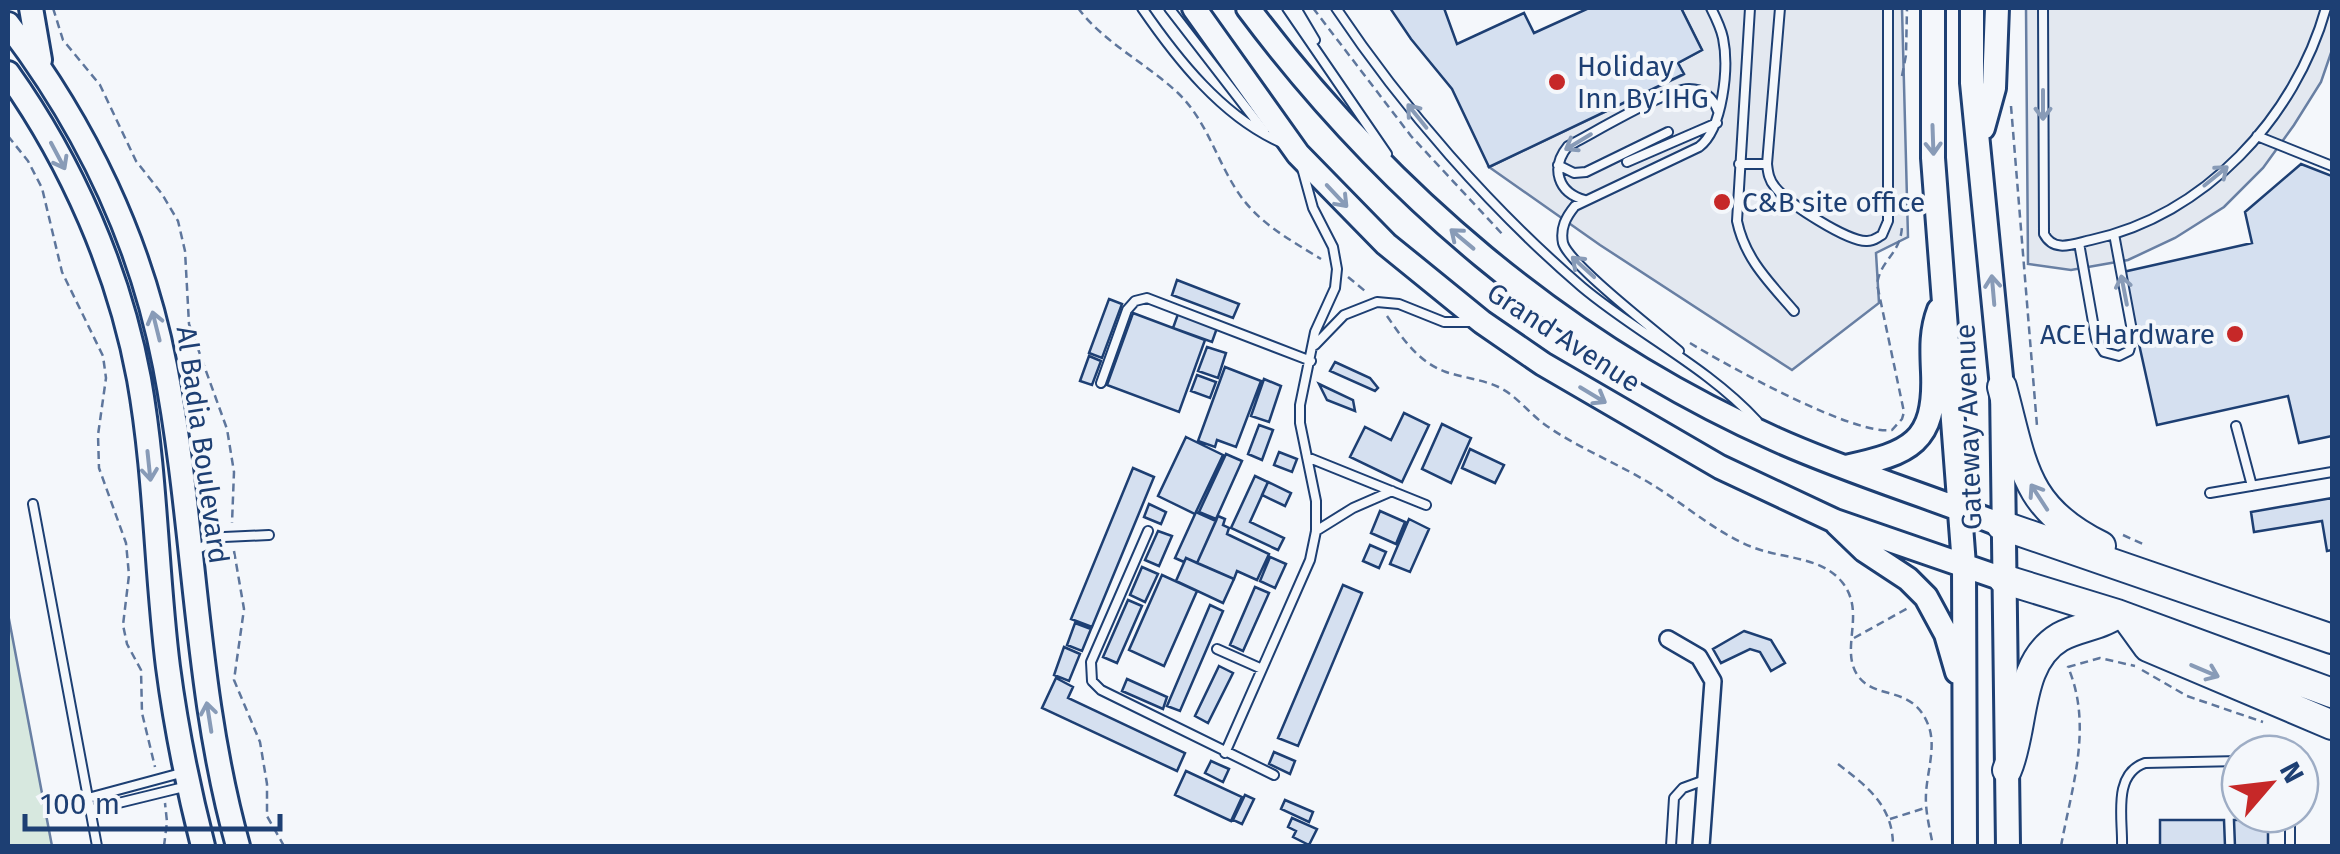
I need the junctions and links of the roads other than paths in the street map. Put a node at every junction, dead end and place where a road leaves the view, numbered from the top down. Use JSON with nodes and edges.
{"nodes":[{"id":1,"x":30,"y":8,"type":"edge"},
{"id":2,"x":1144,"y":8,"type":"edge"},
{"id":3,"x":1169,"y":8,"type":"edge"},
{"id":4,"x":1194,"y":8,"type":"edge"},
{"id":5,"x":1248,"y":8,"type":"edge"},
{"id":6,"x":1288,"y":8,"type":"edge"},
{"id":7,"x":1296,"y":8,"type":"edge"},
{"id":8,"x":1336,"y":8,"type":"edge"},
{"id":9,"x":1711,"y":8,"type":"edge"},
{"id":10,"x":1750,"y":8,"type":"edge"},
{"id":11,"x":1780,"y":8,"type":"edge"},
{"id":12,"x":1888,"y":8,"type":"edge"},
{"id":13,"x":1972,"y":8,"type":"edge"},
{"id":14,"x":1998,"y":8,"type":"edge"},
{"id":15,"x":2042,"y":8,"type":"edge"},
{"id":16,"x":2326,"y":8,"type":"edge"},
{"id":17,"x":1930,"y":15,"type":"edge"},
{"id":18,"x":8,"y":24,"type":"edge"},
{"id":19,"x":8,"y":73,"type":"edge"},
{"id":20,"x":43,"y":73,"type":"junction"},
{"id":21,"x":16,"y":90,"type":"edge"},
{"id":22,"x":1718,"y":119,"type":"junction"},
{"id":23,"x":1367,"y":125,"type":"junction"},
{"id":24,"x":1668,"y":132,"type":"dead end"},
{"id":25,"x":2257,"y":136,"type":"junction"},
{"id":26,"x":1269,"y":137,"type":"junction"},
{"id":27,"x":1978,"y":146,"type":"junction"},
{"id":28,"x":1296,"y":152,"type":"junction"},
{"id":29,"x":1627,"y":162,"type":"dead end"},
{"id":30,"x":1739,"y":164,"type":"junction"},
{"id":31,"x":1767,"y":164,"type":"junction"},
{"id":32,"x":1558,"y":165,"type":"junction"},
{"id":33,"x":2332,"y":166,"type":"edge"},
{"id":34,"x":1585,"y":200,"type":"junction"},
{"id":35,"x":1421,"y":203,"type":"junction"},
{"id":36,"x":2114,"y":234,"type":"junction"},
{"id":37,"x":2079,"y":243,"type":"junction"},
{"id":38,"x":1944,"y":297,"type":"junction"},
{"id":39,"x":1794,"y":311,"type":"dead end"},
{"id":40,"x":1482,"y":322,"type":"junction"},
{"id":41,"x":1315,"y":345,"type":"junction"},
{"id":42,"x":1311,"y":361,"type":"junction"},
{"id":43,"x":1709,"y":377,"type":"junction"},
{"id":44,"x":1101,"y":383,"type":"dead end"},
{"id":45,"x":2002,"y":387,"type":"junction"},
{"id":46,"x":2236,"y":426,"type":"dead end"},
{"id":47,"x":1773,"y":439,"type":"junction"},
{"id":48,"x":1307,"y":458,"type":"junction"},
{"id":49,"x":1844,"y":468,"type":"junction"},
{"id":50,"x":2332,"y":472,"type":"edge"},
{"id":51,"x":2252,"y":486,"type":"junction"},
{"id":52,"x":1392,"y":490,"type":"junction"},
{"id":53,"x":2210,"y":494,"type":"dead end"},
{"id":54,"x":33,"y":504,"type":"dead end"},
{"id":55,"x":1426,"y":505,"type":"dead end"},
{"id":56,"x":1962,"y":509,"type":"junction"},
{"id":57,"x":1834,"y":521,"type":"junction"},
{"id":58,"x":2001,"y":525,"type":"junction"},
{"id":59,"x":1148,"y":530,"type":"dead end"},
{"id":60,"x":1316,"y":531,"type":"junction"},
{"id":61,"x":268,"y":534,"type":"dead end"},
{"id":62,"x":189,"y":553,"type":"junction"},
{"id":63,"x":1964,"y":565,"type":"junction"},
{"id":64,"x":2143,"y":576,"type":"junction"},
{"id":65,"x":2003,"y":579,"type":"junction"},
{"id":66,"x":2122,"y":616,"type":"junction"},
{"id":67,"x":1668,"y":639,"type":"dead end"},
{"id":68,"x":2332,"y":639,"type":"edge"},
{"id":69,"x":1217,"y":649,"type":"dead end"},
{"id":70,"x":2268,"y":667,"type":"junction"},
{"id":71,"x":1262,"y":669,"type":"junction"},
{"id":72,"x":2332,"y":678,"type":"edge"},
{"id":73,"x":2332,"y":694,"type":"edge"},
{"id":74,"x":1964,"y":705,"type":"junction"},
{"id":75,"x":2332,"y":725,"type":"edge"},
{"id":76,"x":1226,"y":753,"type":"junction"},
{"id":77,"x":2220,"y":761,"type":"edge"},
{"id":78,"x":2008,"y":770,"type":"junction"},
{"id":79,"x":1274,"y":776,"type":"dead end"},
{"id":80,"x":187,"y":779,"type":"junction"},
{"id":81,"x":1705,"y":780,"type":"junction"},
{"id":82,"x":88,"y":798,"type":"junction"},
{"id":83,"x":90,"y":810,"type":"junction"},
{"id":84,"x":97,"y":846,"type":"edge"},
{"id":85,"x":204,"y":846,"type":"edge"},
{"id":86,"x":238,"y":846,"type":"edge"},
{"id":87,"x":1671,"y":846,"type":"edge"},
{"id":88,"x":1701,"y":846,"type":"edge"},
{"id":89,"x":1965,"y":846,"type":"edge"},
{"id":90,"x":2008,"y":846,"type":"edge"},
{"id":91,"x":2122,"y":846,"type":"edge"}],
"edges":[{"from":1,"to":20,"type":"street"},
{"from":2,"to":26,"type":"lane"},
{"from":3,"to":26,"type":"lane"},
{"from":4,"to":28,"type":"street","name":"Grand Avenue"},
{"from":5,"to":35,"type":"street","name":"Grand Avenue"},
{"from":6,"to":23,"type":"lane"},
{"from":7,"to":23,"type":"lane"},
{"from":43,"to":8,"type":"lane","one_way":true},
{"from":9,"to":22,"type":"lane"},
{"from":10,"to":30,"type":"lane"},
{"from":11,"to":31,"type":"lane"},
{"from":12,"to":31,"type":"lane"},
{"from":13,"to":27,"type":"street","name":"Gateway Avenue"},
{"from":14,"to":27,"type":"street"},
{"from":15,"to":37,"type":"lane","one_way":true},
{"from":16,"to":25,"type":"lane"},
{"from":17,"to":38,"type":"street","name":"Gateway Avenue","one_way":true},
{"from":18,"to":20,"type":"street","name":"Al Badia Boulevard"},
{"from":19,"to":21,"type":"street","name":"Al Badia Boulevard"},
{"from":62,"to":20,"type":"street","name":"Al Badia Boulevard","one_way":true},
{"from":21,"to":80,"type":"street","name":"Al Badia Boulevard","one_way":true},
{"from":22,"to":29,"type":"lane"},
{"from":22,"to":32,"type":"lane","one_way":true},
{"from":22,"to":34,"type":"lane"},
{"from":23,"to":35,"type":"lane"},
{"from":24,"to":32,"type":"lane"},
{"from":25,"to":33,"type":"lane"},
{"from":36,"to":25,"type":"lane","one_way":true},
{"from":26,"to":28,"type":"lane"},
{"from":45,"to":27,"type":"street","name":"Gateway Avenue","one_way":true},
{"from":28,"to":40,"type":"street","name":"Grand Avenue","one_way":true},
{"from":28,"to":41,"type":"lane"},
{"from":30,"to":31,"type":"lane"},
{"from":30,"to":39,"type":"lane"},
{"from":32,"to":34,"type":"lane"},
{"from":43,"to":34,"type":"lane","one_way":true},
{"from":47,"to":35,"type":"street","name":"Grand Avenue","one_way":true},
{"from":36,"to":37,"type":"lane"},
{"from":37,"to":36,"type":"lane","one_way":true},
{"from":38,"to":49,"type":"street"},
{"from":38,"to":56,"type":"street","name":"Gateway Avenue"},
{"from":40,"to":41,"type":"lane"},
{"from":40,"to":57,"type":"street","name":"Grand Avenue","one_way":true},
{"from":41,"to":42,"type":"lane"},
{"from":42,"to":44,"type":"lane"},
{"from":42,"to":48,"type":"lane"},
{"from":43,"to":47,"type":"lane"},
{"from":45,"to":58,"type":"street","name":"Gateway Avenue"},
{"from":64,"to":45,"type":"highway","one_way":true},
{"from":46,"to":51,"type":"lane"},
{"from":47,"to":49,"type":"street","name":"Grand Avenue"},
{"from":48,"to":52,"type":"lane"},
{"from":48,"to":60,"type":"lane"},
{"from":49,"to":56,"type":"street","name":"Grand Avenue"},
{"from":50,"to":51,"type":"lane"},
{"from":51,"to":53,"type":"lane"},
{"from":52,"to":55,"type":"lane"},
{"from":52,"to":60,"type":"lane"},
{"from":54,"to":82,"type":"lane"},
{"from":56,"to":58,"type":"street","name":"Grand Avenue"},
{"from":56,"to":63,"type":"street","name":"Gateway Avenue"},
{"from":57,"to":63,"type":"street","name":"Grand Avenue"},
{"from":57,"to":74,"type":"street"},
{"from":58,"to":64,"type":"highway"},
{"from":58,"to":65,"type":"street","name":"Gateway Avenue"},
{"from":59,"to":76,"type":"lane"},
{"from":60,"to":71,"type":"lane"},
{"from":61,"to":62,"type":"lane"},
{"from":86,"to":62,"type":"street","name":"Al Badia Boulevard","one_way":true},
{"from":63,"to":65,"type":"street","name":"Grand Avenue"},
{"from":63,"to":74,"type":"street","name":"Gateway Avenue"},
{"from":64,"to":68,"type":"highway"},
{"from":65,"to":66,"type":"highway"},
{"from":65,"to":78,"type":"street","name":"Gateway Avenue"},
{"from":66,"to":70,"type":"highway"},
{"from":66,"to":75,"type":"highway","one_way":true},
{"from":66,"to":78,"type":"highway"},
{"from":67,"to":81,"type":"street"},
{"from":69,"to":71,"type":"lane"},
{"from":70,"to":72,"type":"highway"},
{"from":70,"to":73,"type":"highway"},
{"from":71,"to":76,"type":"lane"},
{"from":74,"to":89,"type":"street","name":"Gateway Avenue"},
{"from":76,"to":79,"type":"lane"},
{"from":77,"to":91,"type":"lane"},
{"from":78,"to":90,"type":"street","name":"Gateway Avenue"},
{"from":80,"to":82,"type":"lane"},
{"from":80,"to":83,"type":"lane"},
{"from":80,"to":85,"type":"street","name":"Al Badia Boulevard"},
{"from":81,"to":87,"type":"lane"},
{"from":81,"to":88,"type":"street"},
{"from":82,"to":83,"type":"lane"},
{"from":83,"to":84,"type":"lane"}]}
